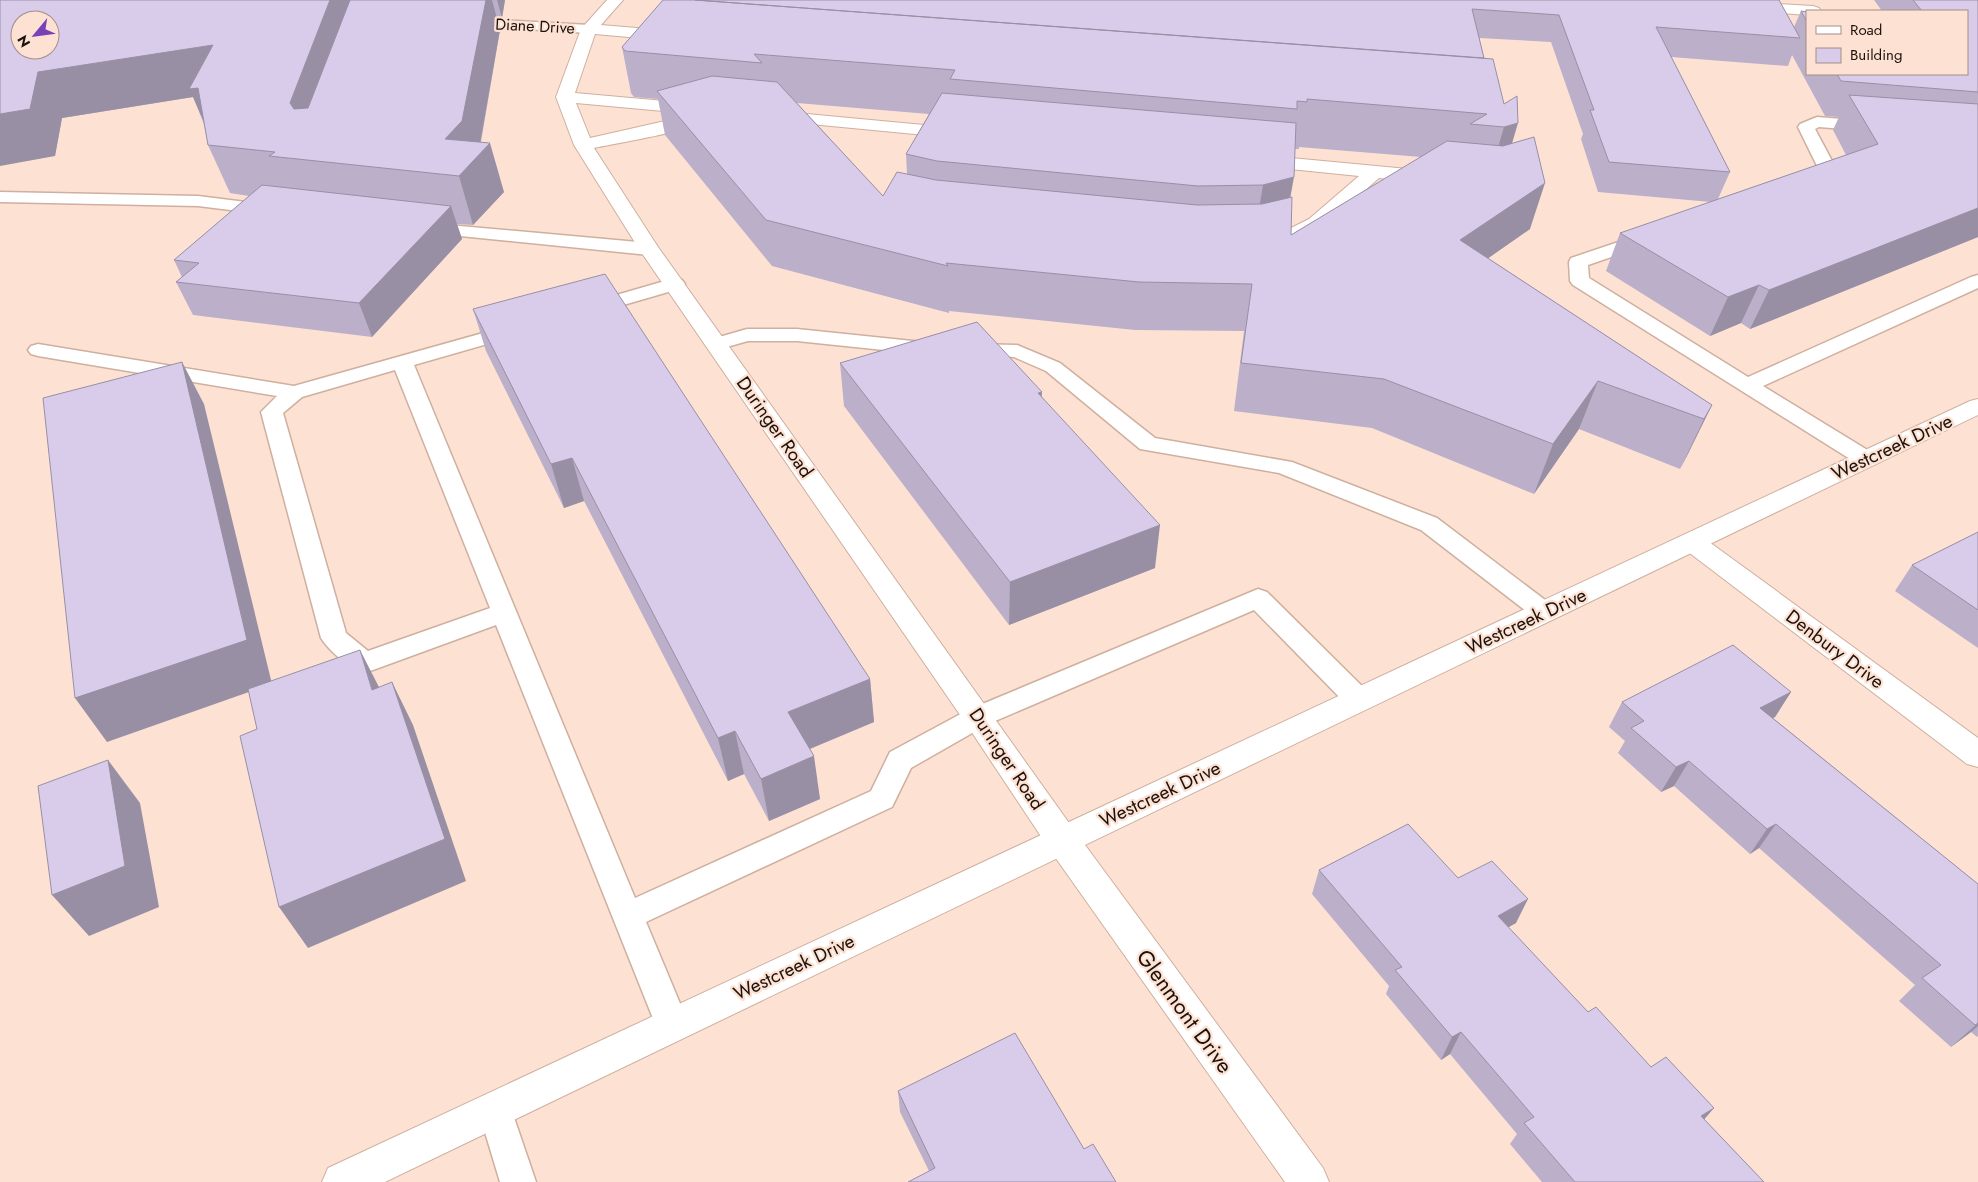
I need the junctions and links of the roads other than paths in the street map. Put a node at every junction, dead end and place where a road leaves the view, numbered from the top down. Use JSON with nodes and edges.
{"nodes":[{"id":1,"x":615,"y":0,"type":"edge"},
{"id":2,"x":1732,"y":6,"type":"edge"},
{"id":3,"x":1803,"y":7,"type":"edge"},
{"id":4,"x":452,"y":21,"type":"edge"},
{"id":5,"x":589,"y":30,"type":"junction"},
{"id":6,"x":689,"y":37,"type":"edge"},
{"id":7,"x":566,"y":96,"type":"junction"},
{"id":8,"x":762,"y":115,"type":"edge"},
{"id":9,"x":809,"y":119,"type":"junction"},
{"id":10,"x":1883,"y":128,"type":"edge"},
{"id":11,"x":978,"y":135,"type":"edge"},
{"id":12,"x":828,"y":141,"type":"edge"},
{"id":13,"x":583,"y":145,"type":"junction"},
{"id":14,"x":1246,"y":160,"type":"edge"},
{"id":15,"x":1375,"y":172,"type":"junction"},
{"id":16,"x":1442,"y":178,"type":"edge"},
{"id":17,"x":1793,"y":187,"type":"edge"},
{"id":18,"x":0,"y":197,"type":"edge"},
{"id":19,"x":286,"y":212,"type":"edge"},
{"id":20,"x":412,"y":227,"type":"edge"},
{"id":21,"x":1662,"y":232,"type":"edge"},
{"id":22,"x":1237,"y":242,"type":"edge"},
{"id":23,"x":649,"y":248,"type":"junction"},
{"id":24,"x":1978,"y":281,"type":"edge"},
{"id":25,"x":674,"y":284,"type":"junction"},
{"id":26,"x":571,"y":314,"type":"edge"},
{"id":27,"x":534,"y":324,"type":"edge"},
{"id":28,"x":716,"y":344,"type":"junction"},
{"id":29,"x":38,"y":350,"type":"dead end"},
{"id":30,"x":402,"y":362,"type":"junction"},
{"id":31,"x":1747,"y":385,"type":"junction"},
{"id":32,"x":294,"y":392,"type":"junction"},
{"id":33,"x":1978,"y":406,"type":"edge"},
{"id":34,"x":1866,"y":459,"type":"junction"},
{"id":35,"x":1692,"y":542,"type":"junction"},
{"id":36,"x":1544,"y":612,"type":"junction"},
{"id":37,"x":503,"y":613,"type":"junction"},
{"id":38,"x":1360,"y":700,"type":"junction"},
{"id":39,"x":978,"y":717,"type":"junction"},
{"id":40,"x":1978,"y":755,"type":"edge"},
{"id":41,"x":1062,"y":840,"type":"junction"},
{"id":42,"x":627,"y":916,"type":"junction"},
{"id":43,"x":672,"y":1026,"type":"junction"},
{"id":44,"x":495,"y":1109,"type":"junction"},
{"id":45,"x":342,"y":1182,"type":"edge"},
{"id":46,"x":518,"y":1182,"type":"edge"},
{"id":47,"x":1309,"y":1182,"type":"edge"}],
"edges":[{"from":1,"to":5,"type":"street"},
{"from":2,"to":3,"type":"street"},
{"from":4,"to":5,"type":"lane","name":"Diane Drive"},
{"from":5,"to":6,"type":"street"},
{"from":5,"to":7,"type":"street"},
{"from":7,"to":13,"type":"street","name":"Duringer Road"},
{"from":7,"to":13,"type":"street"},
{"from":8,"to":9,"type":"street"},
{"from":9,"to":11,"type":"street"},
{"from":9,"to":12,"type":"street"},
{"from":10,"to":17,"type":"lane"},
{"from":13,"to":23,"type":"street","name":"Duringer Road"},
{"from":14,"to":15,"type":"street"},
{"from":15,"to":16,"type":"street"},
{"from":15,"to":22,"type":"street"},
{"from":18,"to":19,"type":"lane"},
{"from":20,"to":23,"type":"lane"},
{"from":21,"to":31,"type":"lane"},
{"from":23,"to":25,"type":"street","name":"Duringer Road"},
{"from":24,"to":31,"type":"lane"},
{"from":25,"to":26,"type":"lane"},
{"from":25,"to":28,"type":"street","name":"Duringer Road"},
{"from":27,"to":30,"type":"lane"},
{"from":28,"to":36,"type":"lane"},
{"from":28,"to":39,"type":"street","name":"Duringer Road"},
{"from":29,"to":32,"type":"lane"},
{"from":30,"to":32,"type":"lane"},
{"from":30,"to":37,"type":"lane"},
{"from":31,"to":34,"type":"lane"},
{"from":32,"to":37,"type":"lane"},
{"from":33,"to":34,"type":"street","name":"Westcreek Drive"},
{"from":34,"to":35,"type":"street","name":"Westcreek Drive"},
{"from":35,"to":36,"type":"street","name":"Westcreek Drive"},
{"from":35,"to":40,"type":"street","name":"Denbury Drive"},
{"from":36,"to":38,"type":"street","name":"Westcreek Drive"},
{"from":37,"to":42,"type":"lane"},
{"from":38,"to":39,"type":"lane"},
{"from":38,"to":41,"type":"street","name":"Westcreek Drive"},
{"from":39,"to":41,"type":"street","name":"Duringer Road"},
{"from":39,"to":42,"type":"lane"},
{"from":41,"to":43,"type":"street","name":"Westcreek Drive"},
{"from":41,"to":47,"type":"street","name":"Glenmont Drive"},
{"from":42,"to":43,"type":"lane"},
{"from":43,"to":44,"type":"street","name":"Westcreek Drive"},
{"from":44,"to":45,"type":"street","name":"Westcreek Drive"},
{"from":44,"to":46,"type":"lane"}]}
